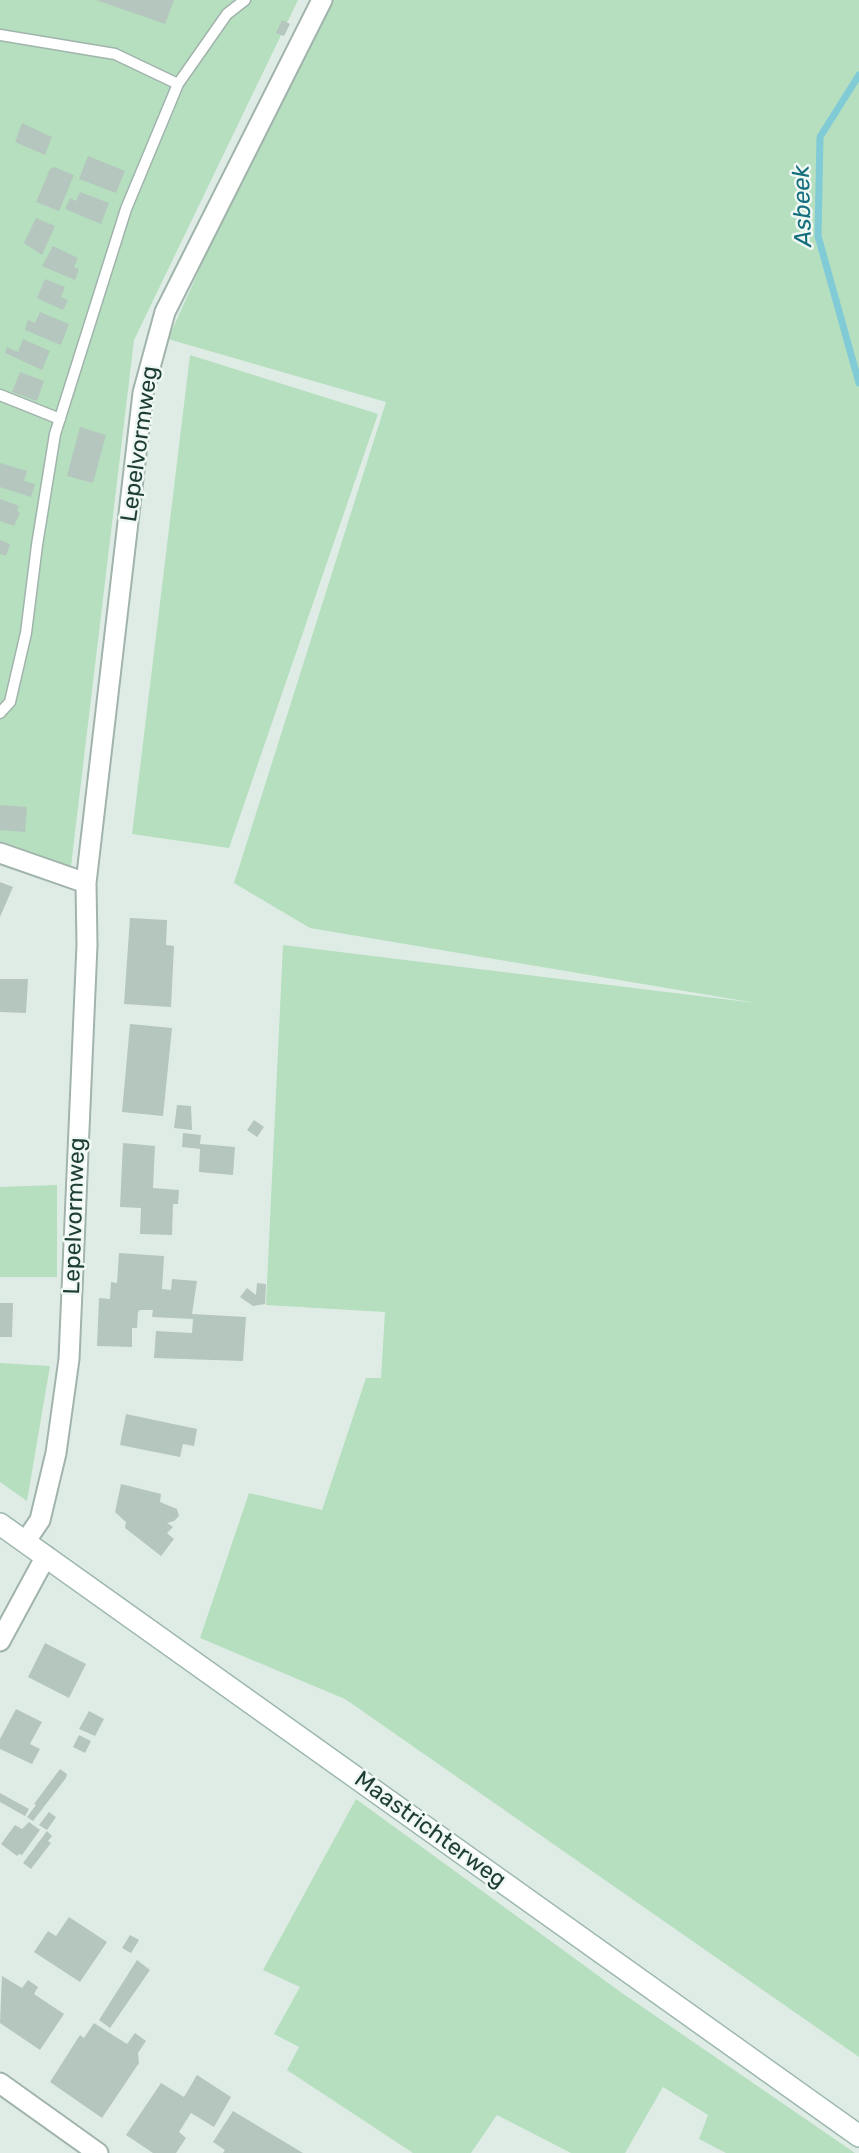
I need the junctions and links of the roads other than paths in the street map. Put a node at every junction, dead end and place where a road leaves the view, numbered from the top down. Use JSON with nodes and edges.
{"nodes":[{"id":1,"x":245,"y":0,"type":"edge"},
{"id":2,"x":322,"y":0,"type":"edge"},
{"id":3,"x":0,"y":35,"type":"edge"},
{"id":4,"x":178,"y":84,"type":"junction"},
{"id":5,"x":0,"y":395,"type":"edge"},
{"id":6,"x":60,"y":419,"type":"junction"},
{"id":7,"x":0,"y":713,"type":"edge"},
{"id":8,"x":0,"y":853,"type":"edge"},
{"id":9,"x":86,"y":883,"type":"junction"},
{"id":10,"x":0,"y":1524,"type":"edge"},
{"id":11,"x":25,"y":1542,"type":"junction"},
{"id":12,"x":46,"y":1556,"type":"junction"},
{"id":13,"x":0,"y":1641,"type":"edge"},
{"id":14,"x":0,"y":2083,"type":"edge"},
{"id":15,"x":859,"y":2136,"type":"edge"},
{"id":16,"x":98,"y":2153,"type":"edge"}],
"edges":[{"from":1,"to":4,"type":"lane"},
{"from":2,"to":9,"type":"street","name":"Lepelvormweg"},
{"from":3,"to":4,"type":"lane"},
{"from":4,"to":6,"type":"lane"},
{"from":5,"to":6,"type":"lane"},
{"from":6,"to":7,"type":"lane"},
{"from":8,"to":9,"type":"street"},
{"from":9,"to":11,"type":"street","name":"Lepelvormweg"},
{"from":10,"to":11,"type":"main road","name":"Maastrichterweg"},
{"from":11,"to":12,"type":"main road","name":"Maastrichterweg"},
{"from":12,"to":13,"type":"street"},
{"from":12,"to":15,"type":"main road","name":"Maastrichterweg"},
{"from":14,"to":16,"type":"street"}]}
